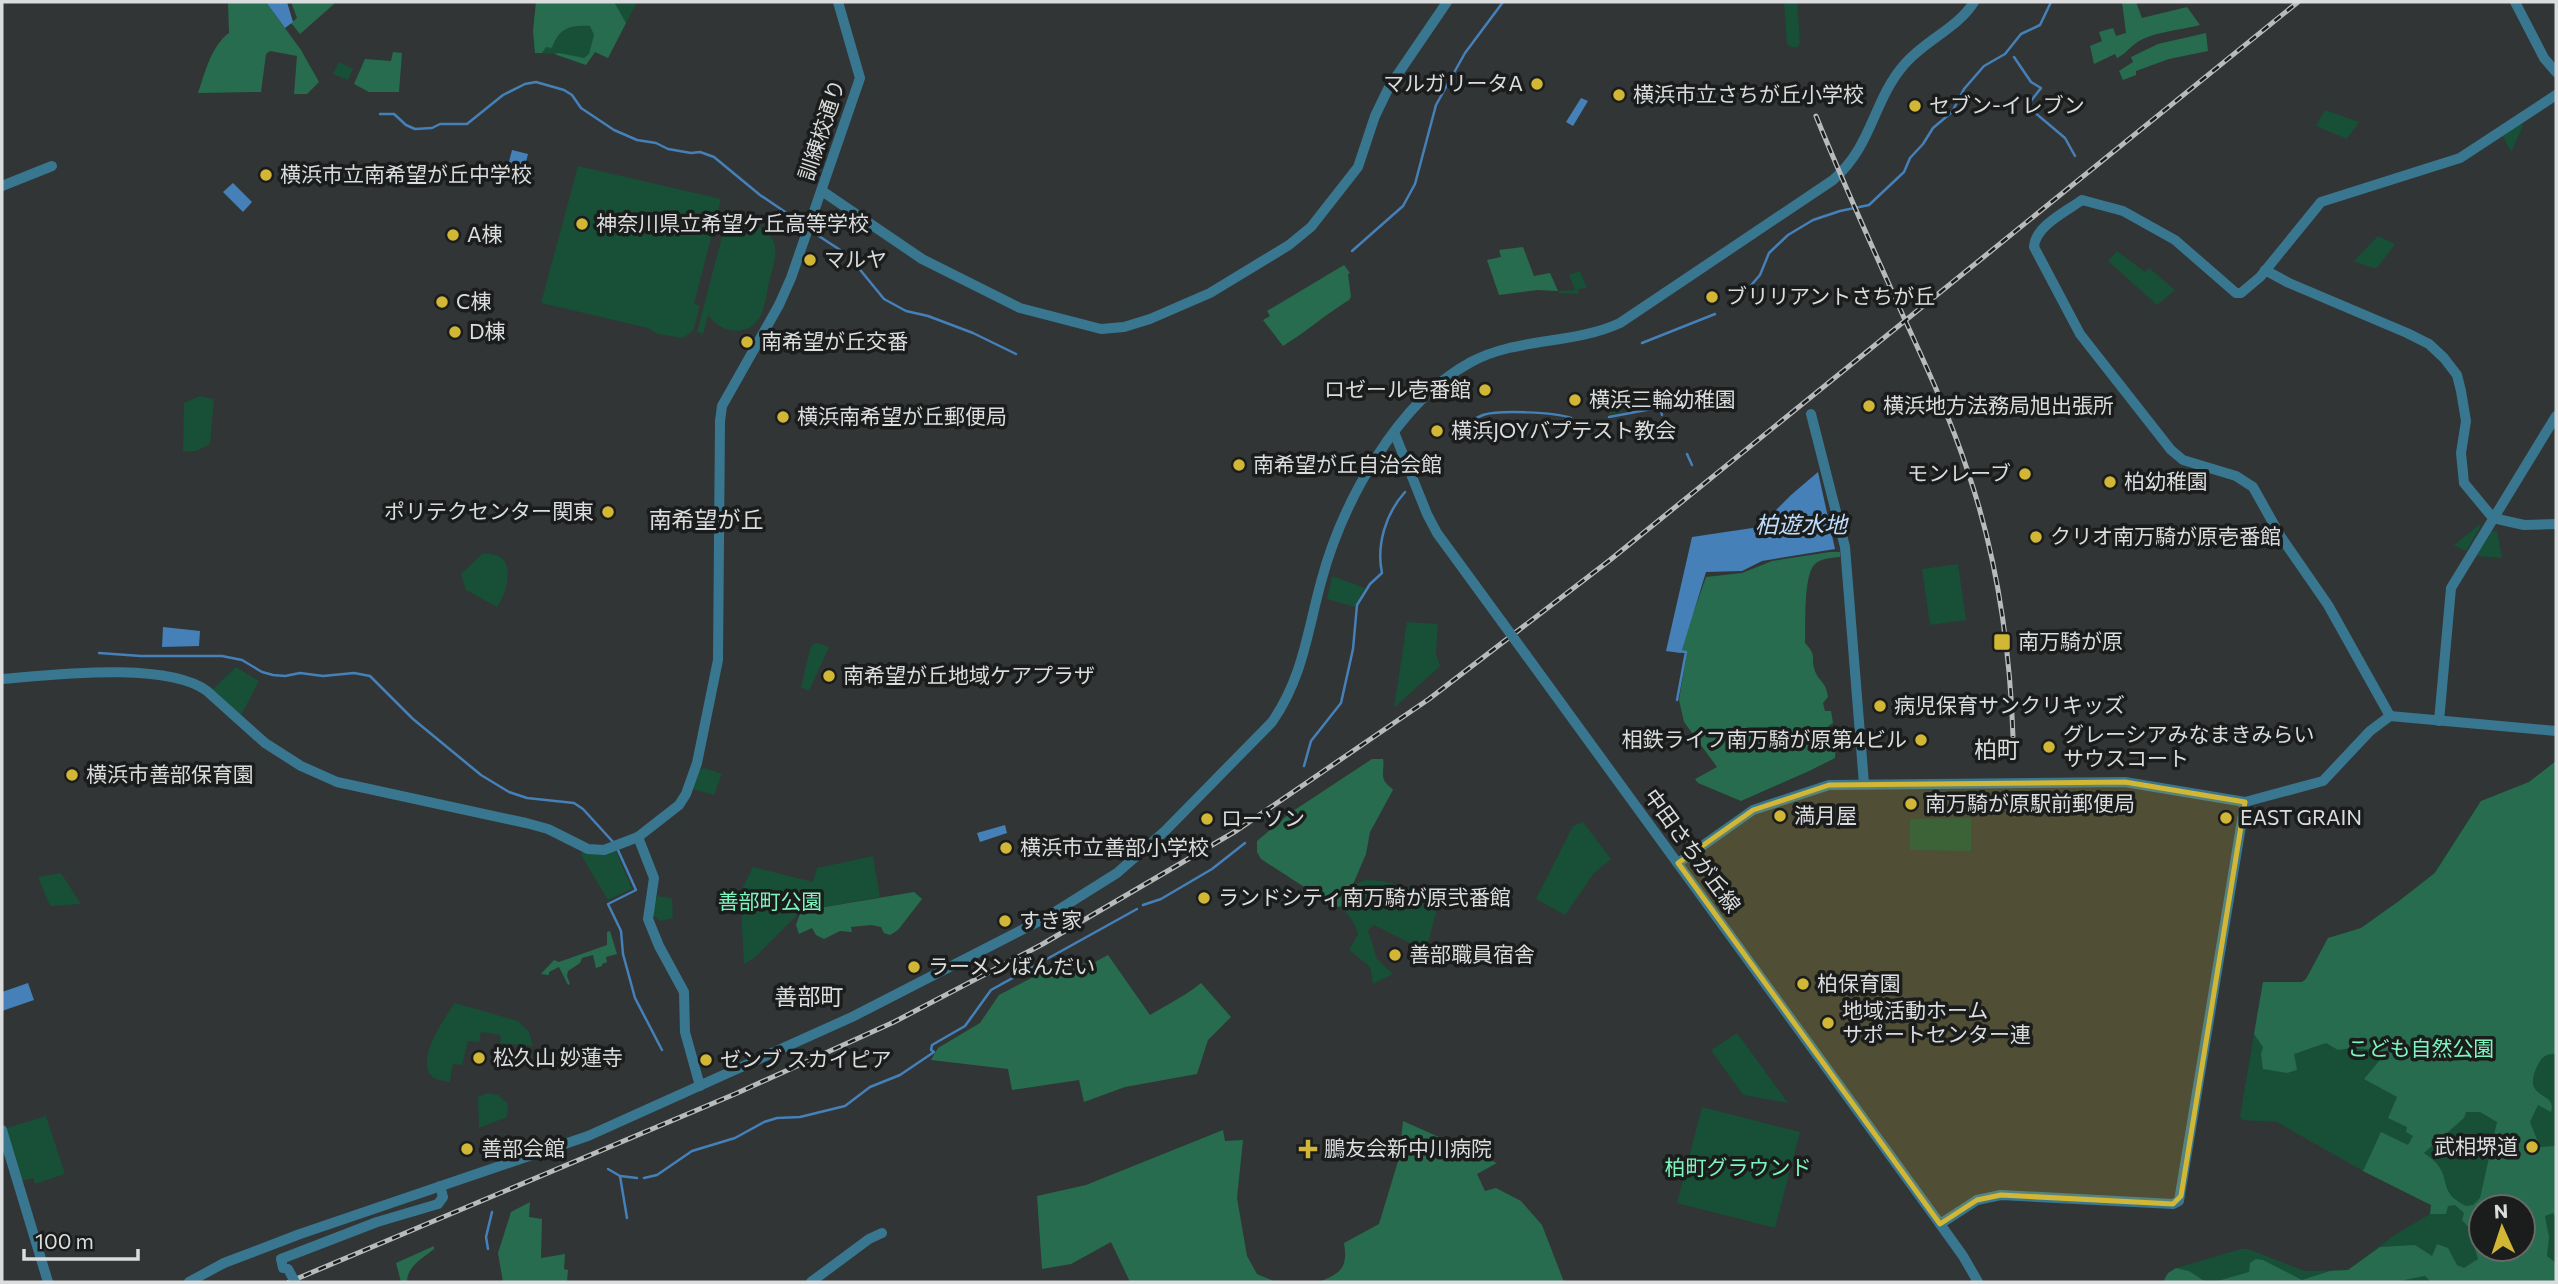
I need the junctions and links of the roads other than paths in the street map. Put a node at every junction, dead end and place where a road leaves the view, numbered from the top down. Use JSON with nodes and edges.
{"nodes":[{"id":1,"x":838,"y":2,"type":"edge"},
{"id":2,"x":1447,"y":2,"type":"edge"},
{"id":3,"x":1975,"y":2,"type":"edge"},
{"id":4,"x":2515,"y":2,"type":"edge"},
{"id":5,"x":2556,"y":72,"type":"edge"},
{"id":6,"x":2556,"y":96,"type":"edge"},
{"id":7,"x":52,"y":166,"type":"dead end"},
{"id":8,"x":2,"y":186,"type":"edge"},
{"id":9,"x":822,"y":191,"type":"junction"},
{"id":10,"x":2265,"y":271,"type":"junction"},
{"id":11,"x":1811,"y":414,"type":"dead end"},
{"id":12,"x":2556,"y":416,"type":"edge"},
{"id":13,"x":1394,"y":432,"type":"junction"},
{"id":14,"x":2493,"y":519,"type":"junction"},
{"id":15,"x":2556,"y":524,"type":"edge"},
{"id":16,"x":2,"y":679,"type":"edge"},
{"id":17,"x":2390,"y":716,"type":"junction"},
{"id":18,"x":2439,"y":720,"type":"junction"},
{"id":19,"x":2556,"y":731,"type":"edge"},
{"id":20,"x":1864,"y":784,"type":"junction"},
{"id":21,"x":2245,"y":802,"type":"junction"},
{"id":22,"x":639,"y":838,"type":"junction"},
{"id":23,"x":1678,"y":863,"type":"junction"},
{"id":24,"x":700,"y":1086,"type":"junction"},
{"id":25,"x":2,"y":1130,"type":"edge"},
{"id":26,"x":440,"y":1186,"type":"junction"},
{"id":27,"x":1940,"y":1224,"type":"junction"},
{"id":28,"x":882,"y":1233,"type":"dead end"},
{"id":29,"x":284,"y":1267,"type":"junction"},
{"id":30,"x":48,"y":1282,"type":"edge"},
{"id":31,"x":189,"y":1282,"type":"edge"},
{"id":32,"x":289,"y":1282,"type":"edge"},
{"id":33,"x":295,"y":1282,"type":"edge"},
{"id":34,"x":811,"y":1282,"type":"edge"},
{"id":35,"x":1978,"y":1282,"type":"edge"}],
"edges":[{"from":1,"to":9,"type":"street","name":"訓練校通り"},
{"from":2,"to":9,"type":"street"},
{"from":3,"to":13,"type":"street"},
{"from":4,"to":5,"type":"street"},
{"from":6,"to":10,"type":"street"},
{"from":7,"to":8,"type":"street"},
{"from":9,"to":22,"type":"street","name":"訓練校通り"},
{"from":10,"to":14,"type":"street"},
{"from":10,"to":17,"type":"street"},
{"from":11,"to":20,"type":"street"},
{"from":12,"to":14,"type":"street"},
{"from":13,"to":23,"type":"street","name":"中田さちが丘線","bridge":true},
{"from":13,"to":24,"type":"street"},
{"from":14,"to":15,"type":"street"},
{"from":14,"to":18,"type":"street"},
{"from":16,"to":22,"type":"street"},
{"from":17,"to":18,"type":"street"},
{"from":17,"to":21,"type":"street"},
{"from":18,"to":19,"type":"street"},
{"from":20,"to":21,"type":"street"},
{"from":20,"to":23,"type":"street"},
{"from":21,"to":27,"type":"street"},
{"from":22,"to":24,"type":"street"},
{"from":23,"to":27,"type":"street","name":"中田さちが丘線"},
{"from":24,"to":26,"type":"street"},
{"from":25,"to":30,"type":"street"},
{"from":26,"to":29,"type":"street"},
{"from":26,"to":31,"type":"street"},
{"from":27,"to":35,"type":"street","name":"中田さちが丘線"},
{"from":28,"to":34,"type":"street"},
{"from":29,"to":32,"type":"street","bridge":true},
{"from":29,"to":33,"type":"street","bridge":true}]}
